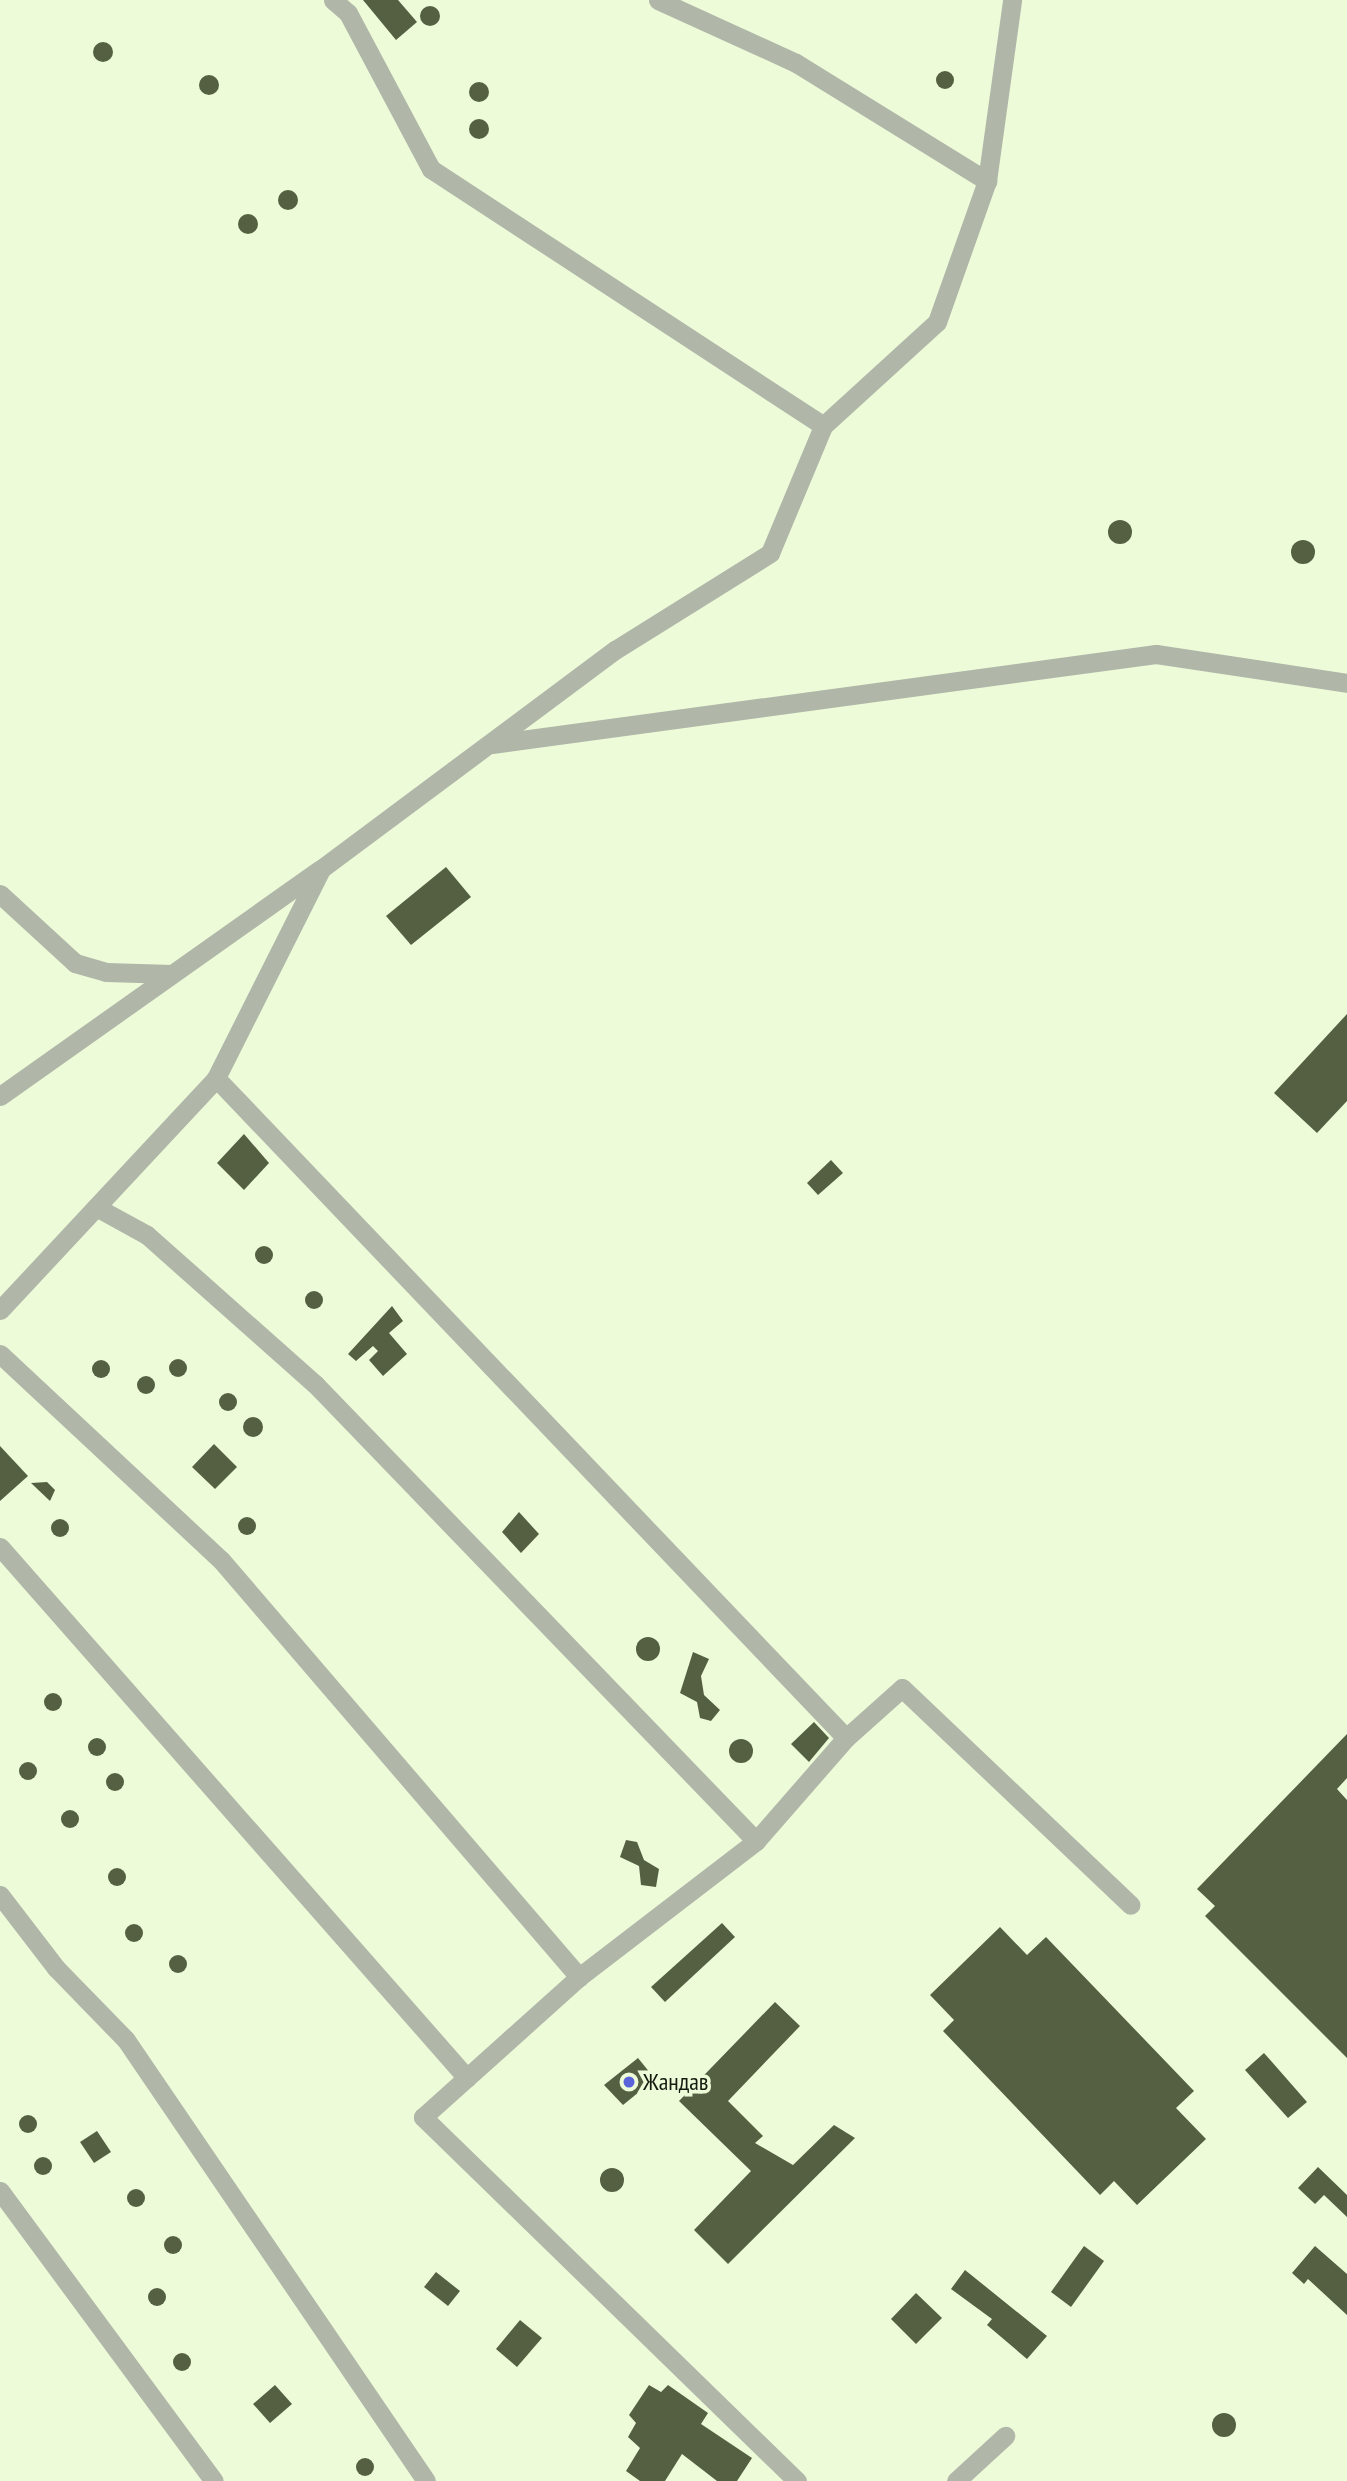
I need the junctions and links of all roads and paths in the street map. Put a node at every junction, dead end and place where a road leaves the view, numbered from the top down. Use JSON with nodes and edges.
{"nodes":[{"id":1,"x":333,"y":0,"type":"edge"},
{"id":2,"x":658,"y":0,"type":"edge"},
{"id":3,"x":1012,"y":0,"type":"edge"},
{"id":4,"x":987,"y":180,"type":"junction"},
{"id":5,"x":823,"y":426,"type":"junction"},
{"id":6,"x":1347,"y":683,"type":"edge"},
{"id":7,"x":488,"y":744,"type":"junction"},
{"id":8,"x":321,"y":869,"type":"junction"},
{"id":9,"x":0,"y":894,"type":"edge"},
{"id":10,"x":172,"y":974,"type":"junction"},
{"id":11,"x":216,"y":1078,"type":"junction"},
{"id":12,"x":0,"y":1096,"type":"edge"},
{"id":13,"x":96,"y":1207,"type":"junction"},
{"id":14,"x":0,"y":1310,"type":"edge"},
{"id":15,"x":0,"y":1354,"type":"edge"},
{"id":16,"x":0,"y":1547,"type":"edge"},
{"id":17,"x":846,"y":1738,"type":"junction"},
{"id":18,"x":757,"y":1841,"type":"junction"},
{"id":19,"x":0,"y":1895,"type":"edge"},
{"id":20,"x":1131,"y":1905,"type":"dead end"},
{"id":21,"x":579,"y":1977,"type":"junction"},
{"id":22,"x":467,"y":2078,"type":"junction"},
{"id":23,"x":0,"y":2191,"type":"edge"},
{"id":24,"x":1005,"y":2436,"type":"dead end"},
{"id":25,"x":214,"y":2481,"type":"edge"},
{"id":26,"x":426,"y":2481,"type":"edge"},
{"id":27,"x":797,"y":2481,"type":"edge"},
{"id":28,"x":956,"y":2481,"type":"edge"}],
"edges":[{"from":1,"to":5,"type":"street"},
{"from":2,"to":4,"type":"street"},
{"from":3,"to":4,"type":"street"},
{"from":4,"to":5,"type":"street"},
{"from":5,"to":7,"type":"street"},
{"from":6,"to":7,"type":"street"},
{"from":7,"to":8,"type":"street"},
{"from":8,"to":10,"type":"street"},
{"from":8,"to":11,"type":"street"},
{"from":9,"to":10,"type":"street"},
{"from":10,"to":12,"type":"street"},
{"from":11,"to":13,"type":"street"},
{"from":11,"to":17,"type":"street"},
{"from":13,"to":14,"type":"street"},
{"from":13,"to":18,"type":"street"},
{"from":15,"to":21,"type":"street"},
{"from":16,"to":22,"type":"street"},
{"from":17,"to":18,"type":"street"},
{"from":17,"to":20,"type":"street"},
{"from":18,"to":21,"type":"street"},
{"from":19,"to":26,"type":"street"},
{"from":21,"to":22,"type":"street"},
{"from":22,"to":27,"type":"street"},
{"from":23,"to":25,"type":"street"},
{"from":24,"to":28,"type":"street"}]}
